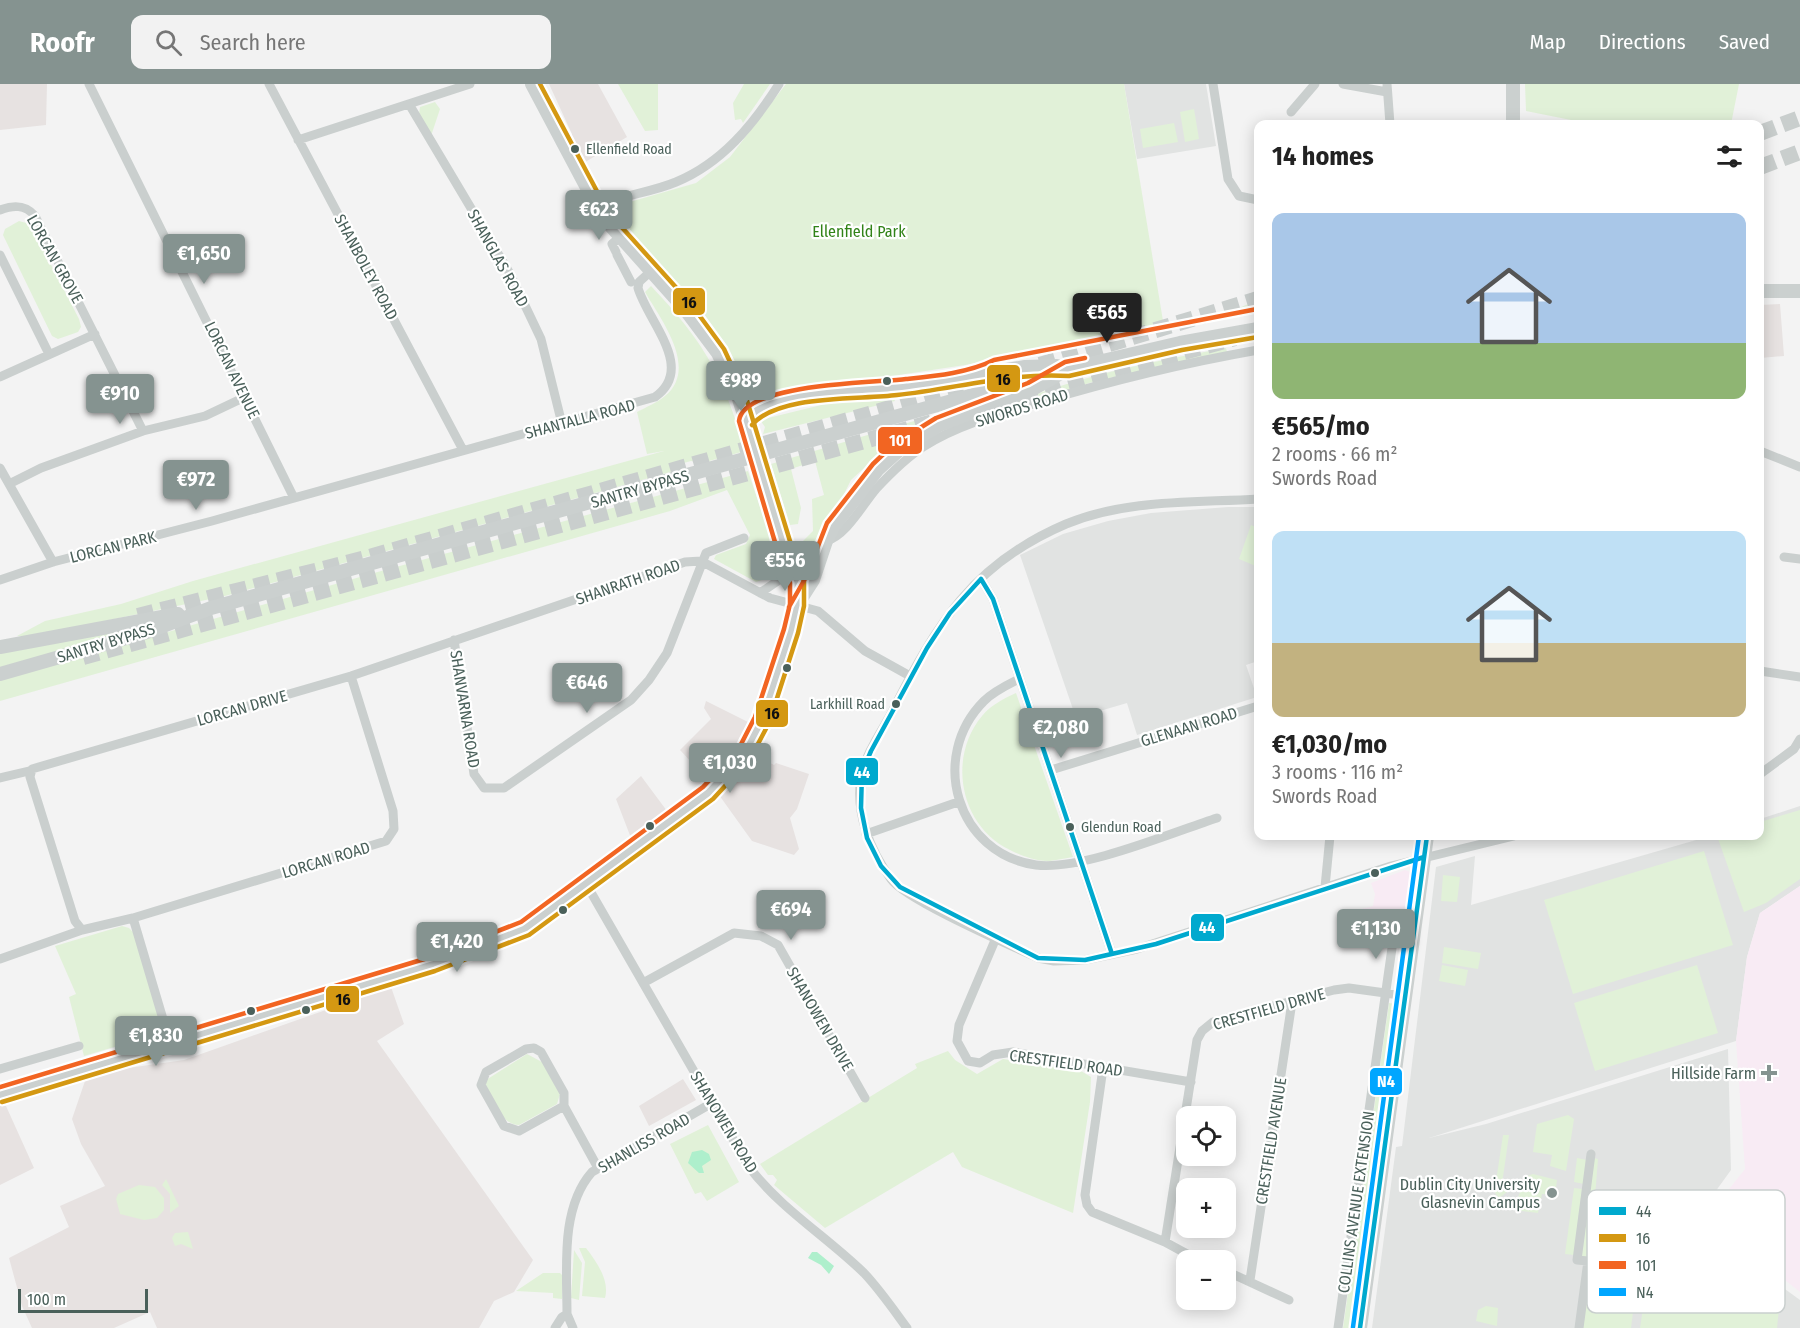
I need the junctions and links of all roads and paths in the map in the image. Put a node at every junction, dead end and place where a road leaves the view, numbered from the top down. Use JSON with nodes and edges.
{"nodes":[{"id":1,"x":89,"y":84,"type":"edge"},
{"id":2,"x":269,"y":84,"type":"edge"},
{"id":3,"x":470,"y":84,"type":"edge"},
{"id":4,"x":532,"y":84,"type":"edge"},
{"id":5,"x":778,"y":84,"type":"edge"},
{"id":6,"x":1213,"y":84,"type":"edge"},
{"id":7,"x":1315,"y":84,"type":"edge"},
{"id":8,"x":1343,"y":84,"type":"edge"},
{"id":9,"x":1513,"y":84,"type":"edge"},
{"id":10,"x":1387,"y":88,"type":"edge"},
{"id":11,"x":409,"y":104,"type":"junction"},
{"id":12,"x":1292,"y":112,"type":"dead end"},
{"id":13,"x":1390,"y":120,"type":"edge"},
{"id":14,"x":1513,"y":120,"type":"edge"},
{"id":15,"x":298,"y":140,"type":"junction"},
{"id":16,"x":1254,"y":199,"type":"edge"},
{"id":17,"x":595,"y":207,"type":"junction"},
{"id":18,"x":0,"y":210,"type":"edge"},
{"id":19,"x":618,"y":252,"type":"junction"},
{"id":20,"x":0,"y":255,"type":"edge"},
{"id":21,"x":634,"y":255,"type":"junction"},
{"id":22,"x":650,"y":272,"type":"junction"},
{"id":23,"x":631,"y":282,"type":"dead end"},
{"id":24,"x":1764,"y":291,"type":"edge"},
{"id":25,"x":1800,"y":291,"type":"edge"},
{"id":26,"x":1254,"y":330,"type":"edge"},
{"id":27,"x":95,"y":334,"type":"junction"},
{"id":28,"x":1254,"y":351,"type":"edge"},
{"id":29,"x":49,"y":354,"type":"junction"},
{"id":30,"x":1068,"y":369,"type":"junction"},
{"id":31,"x":0,"y":377,"type":"edge"},
{"id":32,"x":732,"y":382,"type":"junction"},
{"id":33,"x":244,"y":397,"type":"junction"},
{"id":34,"x":770,"y":405,"type":"junction"},
{"id":35,"x":746,"y":420,"type":"junction"},
{"id":36,"x":562,"y":424,"type":"junction"},
{"id":37,"x":143,"y":431,"type":"junction"},
{"id":38,"x":463,"y":450,"type":"junction"},
{"id":39,"x":1764,"y":453,"type":"edge"},
{"id":40,"x":1800,"y":467,"type":"edge"},
{"id":41,"x":0,"y":468,"type":"edge"},
{"id":42,"x":366,"y":478,"type":"joint"},
{"id":43,"x":9,"y":484,"type":"junction"},
{"id":44,"x":293,"y":496,"type":"junction"},
{"id":45,"x":1254,"y":499,"type":"edge"},
{"id":46,"x":744,"y":538,"type":"dead end"},
{"id":47,"x":826,"y":541,"type":"junction"},
{"id":48,"x":1784,"y":557,"type":"dead end"},
{"id":49,"x":1800,"y":559,"type":"edge"},
{"id":50,"x":701,"y":561,"type":"junction"},
{"id":51,"x":53,"y":562,"type":"junction"},
{"id":52,"x":790,"y":567,"type":"junction"},
{"id":53,"x":981,"y":579,"type":"junction"},
{"id":54,"x":0,"y":580,"type":"edge"},
{"id":55,"x":760,"y":592,"type":"junction"},
{"id":56,"x":796,"y":605,"type":"junction"},
{"id":57,"x":211,"y":608,"type":"junction"},
{"id":58,"x":454,"y":640,"type":"junction"},
{"id":59,"x":0,"y":647,"type":"edge"},
{"id":60,"x":1764,"y":672,"type":"edge"},
{"id":61,"x":0,"y":674,"type":"edge"},
{"id":62,"x":351,"y":676,"type":"junction"},
{"id":63,"x":910,"y":676,"type":"junction"},
{"id":64,"x":1800,"y":677,"type":"edge"},
{"id":65,"x":1019,"y":679,"type":"junction"},
{"id":66,"x":1254,"y":707,"type":"edge"},
{"id":67,"x":1800,"y":739,"type":"edge"},
{"id":68,"x":1051,"y":770,"type":"junction"},
{"id":69,"x":29,"y":771,"type":"junction"},
{"id":70,"x":1764,"y":771,"type":"edge"},
{"id":71,"x":0,"y":778,"type":"edge"},
{"id":72,"x":958,"y":802,"type":"junction"},
{"id":73,"x":1217,"y":818,"type":"dead end"},
{"id":74,"x":866,"y":834,"type":"junction"},
{"id":75,"x":1330,"y":840,"type":"edge"},
{"id":76,"x":1426,"y":840,"type":"edge"},
{"id":77,"x":1497,"y":840,"type":"edge"},
{"id":78,"x":1424,"y":857,"type":"junction"},
{"id":79,"x":1082,"y":862,"type":"junction"},
{"id":80,"x":585,"y":882,"type":"junction"},
{"id":81,"x":1326,"y":887,"type":"junction"},
{"id":82,"x":133,"y":918,"type":"junction"},
{"id":83,"x":81,"y":930,"type":"junction"},
{"id":84,"x":1394,"y":934,"type":"dead end"},
{"id":85,"x":996,"y":938,"type":"junction"},
{"id":86,"x":1112,"y":954,"type":"junction"},
{"id":87,"x":0,"y":959,"type":"edge"},
{"id":88,"x":643,"y":983,"type":"junction"},
{"id":89,"x":1385,"y":991,"type":"junction"},
{"id":90,"x":1407,"y":996,"type":"junction"},
{"id":91,"x":1292,"y":1002,"type":"junction"},
{"id":92,"x":79,"y":1046,"type":"dead end"},
{"id":93,"x":171,"y":1046,"type":"junction"},
{"id":94,"x":1103,"y":1068,"type":"junction"},
{"id":95,"x":0,"y":1069,"type":"edge"},
{"id":96,"x":1191,"y":1082,"type":"junction"},
{"id":97,"x":0,"y":1095,"type":"edge"},
{"id":98,"x":865,"y":1098,"type":"dead end"},
{"id":99,"x":712,"y":1103,"type":"junction"},
{"id":100,"x":564,"y":1106,"type":"junction"},
{"id":101,"x":1591,"y":1154,"type":"dead end"},
{"id":102,"x":598,"y":1168,"type":"junction"},
{"id":103,"x":1165,"y":1242,"type":"junction"},
{"id":104,"x":1180,"y":1250,"type":"edge"},
{"id":105,"x":1587,"y":1262,"type":"edge"},
{"id":106,"x":1587,"y":1269,"type":"edge"},
{"id":107,"x":1236,"y":1275,"type":"edge"},
{"id":108,"x":1250,"y":1280,"type":"junction"},
{"id":109,"x":1289,"y":1300,"type":"dead end"},
{"id":110,"x":567,"y":1314,"type":"junction"},
{"id":111,"x":555,"y":1328,"type":"edge"},
{"id":112,"x":573,"y":1328,"type":"edge"},
{"id":113,"x":907,"y":1328,"type":"edge"},
{"id":114,"x":1338,"y":1328,"type":"edge"},
{"id":115,"x":1360,"y":1328,"type":"edge"},
{"id":116,"x":1579,"y":1328,"type":"edge"}],
"edges":[{"from":1,"to":33,"type":"street","name":"LORCAN AVENUE"},
{"from":2,"to":15,"type":"street","name":"SHANBOLEY ROAD"},
{"from":3,"to":11,"type":"street"},
{"from":4,"to":17,"type":"main road"},
{"from":5,"to":17,"type":"street"},
{"from":6,"to":16,"type":"street"},
{"from":7,"to":12,"type":"street"},
{"from":8,"to":10,"type":"street"},
{"from":9,"to":14,"type":"main road"},
{"from":10,"to":13,"type":"street"},
{"from":11,"to":15,"type":"street"},
{"from":11,"to":36,"type":"street","name":"SHANGLAS ROAD"},
{"from":15,"to":38,"type":"street","name":"SHANBOLEY ROAD"},
{"from":17,"to":19,"type":"main road"},
{"from":18,"to":27,"type":"street","name":"LORCAN GROVE"},
{"from":19,"to":21,"type":"main road"},
{"from":19,"to":21,"type":"street"},
{"from":19,"to":23,"type":"street"},
{"from":20,"to":29,"type":"street"},
{"from":21,"to":22,"type":"main road"},
{"from":22,"to":32,"type":"main road"},
{"from":22,"to":36,"type":"street","name":"SHANTALLA ROAD"},
{"from":24,"to":25,"type":"main road"},
{"from":26,"to":30,"type":"main road","name":"SWORDS ROAD"},
{"from":27,"to":29,"type":"street"},
{"from":27,"to":37,"type":"street","name":"LORCAN GROVE"},
{"from":28,"to":47,"type":"street","name":"SWORDS ROAD"},
{"from":29,"to":31,"type":"street"},
{"from":30,"to":34,"type":"main road","name":"SWORDS ROAD"},
{"from":30,"to":47,"type":"main road","name":"SWORDS ROAD"},
{"from":30,"to":57,"type":"main road","name":"SANTRY BYPASS"},
{"from":32,"to":34,"type":"main road"},
{"from":32,"to":35,"type":"main road"},
{"from":33,"to":37,"type":"street"},
{"from":33,"to":44,"type":"street","name":"LORCAN AVENUE"},
{"from":34,"to":35,"type":"main road","name":"SWORDS ROAD"},
{"from":35,"to":52,"type":"main road","bridge":true},
{"from":36,"to":38,"type":"street","name":"SHANTALLA ROAD"},
{"from":37,"to":43,"type":"street"},
{"from":38,"to":42,"type":"street","name":"SHANTALLA ROAD"},
{"from":39,"to":40,"type":"street"},
{"from":41,"to":43,"type":"street"},
{"from":42,"to":44,"type":"street","name":"LORCAN PARK"},
{"from":43,"to":51,"type":"street"},
{"from":44,"to":51,"type":"street","name":"LORCAN PARK"},
{"from":45,"to":53,"type":"street"},
{"from":46,"to":50,"type":"street"},
{"from":47,"to":56,"type":"main road","name":"SWORDS ROAD"},
{"from":48,"to":49,"type":"street"},
{"from":50,"to":55,"type":"street","name":"SHANRATH ROAD"},
{"from":50,"to":58,"type":"street","name":"SHANRATH ROAD"},
{"from":50,"to":58,"type":"street","name":"SHANVARNA ROAD"},
{"from":51,"to":54,"type":"street","name":"LORCAN PARK"},
{"from":52,"to":55,"type":"street"},
{"from":52,"to":56,"type":"main road"},
{"from":53,"to":63,"type":"street"},
{"from":53,"to":65,"type":"street"},
{"from":55,"to":56,"type":"street","name":"SHANRATH ROAD"},
{"from":56,"to":63,"type":"street"},
{"from":56,"to":80,"type":"main road","name":"SWORDS ROAD"},
{"from":57,"to":59,"type":"main road","name":"SANTRY BYPASS"},
{"from":57,"to":61,"type":"main road","name":"SANTRY BYPASS"},
{"from":58,"to":62,"type":"street","name":"LORCAN DRIVE"},
{"from":60,"to":64,"type":"street"},
{"from":62,"to":69,"type":"street","name":"LORCAN DRIVE"},
{"from":62,"to":82,"type":"street","name":"LORCAN ROAD"},
{"from":63,"to":74,"type":"street"},
{"from":65,"to":68,"type":"street"},
{"from":65,"to":72,"type":"street"},
{"from":66,"to":68,"type":"street","name":"GLENAAN ROAD"},
{"from":67,"to":70,"type":"street"},
{"from":68,"to":79,"type":"street"},
{"from":69,"to":71,"type":"street","name":"LORCAN DRIVE"},
{"from":69,"to":83,"type":"street"},
{"from":72,"to":74,"type":"street"},
{"from":72,"to":79,"type":"street"},
{"from":73,"to":79,"type":"street"},
{"from":74,"to":85,"type":"street"},
{"from":75,"to":81,"type":"street"},
{"from":76,"to":78,"type":"main road","name":"COLLINS AVENUE EXTENSION"},
{"from":77,"to":78,"type":"street"},
{"from":78,"to":81,"type":"street"},
{"from":78,"to":90,"type":"main road","name":"COLLINS AVENUE EXTENSION"},
{"from":79,"to":86,"type":"street"},
{"from":80,"to":88,"type":"street","name":"SHANOWEN ROAD"},
{"from":80,"to":93,"type":"main road","name":"SWORDS ROAD"},
{"from":81,"to":86,"type":"street"},
{"from":82,"to":83,"type":"street","name":"LORCAN ROAD"},
{"from":82,"to":93,"type":"street"},
{"from":83,"to":87,"type":"street","name":"LORCAN ROAD"},
{"from":84,"to":89,"type":"street","name":"COLLINS AVENUE EXTENSION"},
{"from":85,"to":86,"type":"street"},
{"from":85,"to":94,"type":"street","name":"CRESTFIELD ROAD"},
{"from":88,"to":98,"type":"street","name":"SHANOWEN DRIVE"},
{"from":88,"to":99,"type":"street","name":"SHANOWEN ROAD"},
{"from":89,"to":90,"type":"street","name":"CRESTFIELD DRIVE"},
{"from":89,"to":91,"type":"street","name":"CRESTFIELD DRIVE"},
{"from":89,"to":114,"type":"street","name":"COLLINS AVENUE EXTENSION"},
{"from":90,"to":115,"type":"main road","name":"COLLINS AVENUE EXTENSION"},
{"from":91,"to":96,"type":"street","name":"CRESTFIELD DRIVE"},
{"from":91,"to":108,"type":"street","name":"CRESTFIELD AVENUE"},
{"from":92,"to":95,"type":"street"},
{"from":93,"to":97,"type":"main road","name":"SWORDS ROAD"},
{"from":94,"to":96,"type":"street","name":"CRESTFIELD ROAD"},
{"from":94,"to":103,"type":"street"},
{"from":96,"to":103,"type":"street","name":"CRESTFIELD DRIVE"},
{"from":99,"to":102,"type":"street","name":"SHANLISS ROAD"},
{"from":99,"to":113,"type":"street","name":"SHANOWEN ROAD"},
{"from":100,"to":100,"type":"street"},
{"from":100,"to":102,"type":"street"},
{"from":101,"to":105,"type":"street"},
{"from":102,"to":110,"type":"street","name":"SHANLISS ROAD"},
{"from":103,"to":104,"type":"street"},
{"from":106,"to":116,"type":"street"},
{"from":107,"to":108,"type":"street"},
{"from":108,"to":109,"type":"street"},
{"from":110,"to":111,"type":"street"},
{"from":110,"to":112,"type":"street","name":"SHANLISS ROAD"}]}
